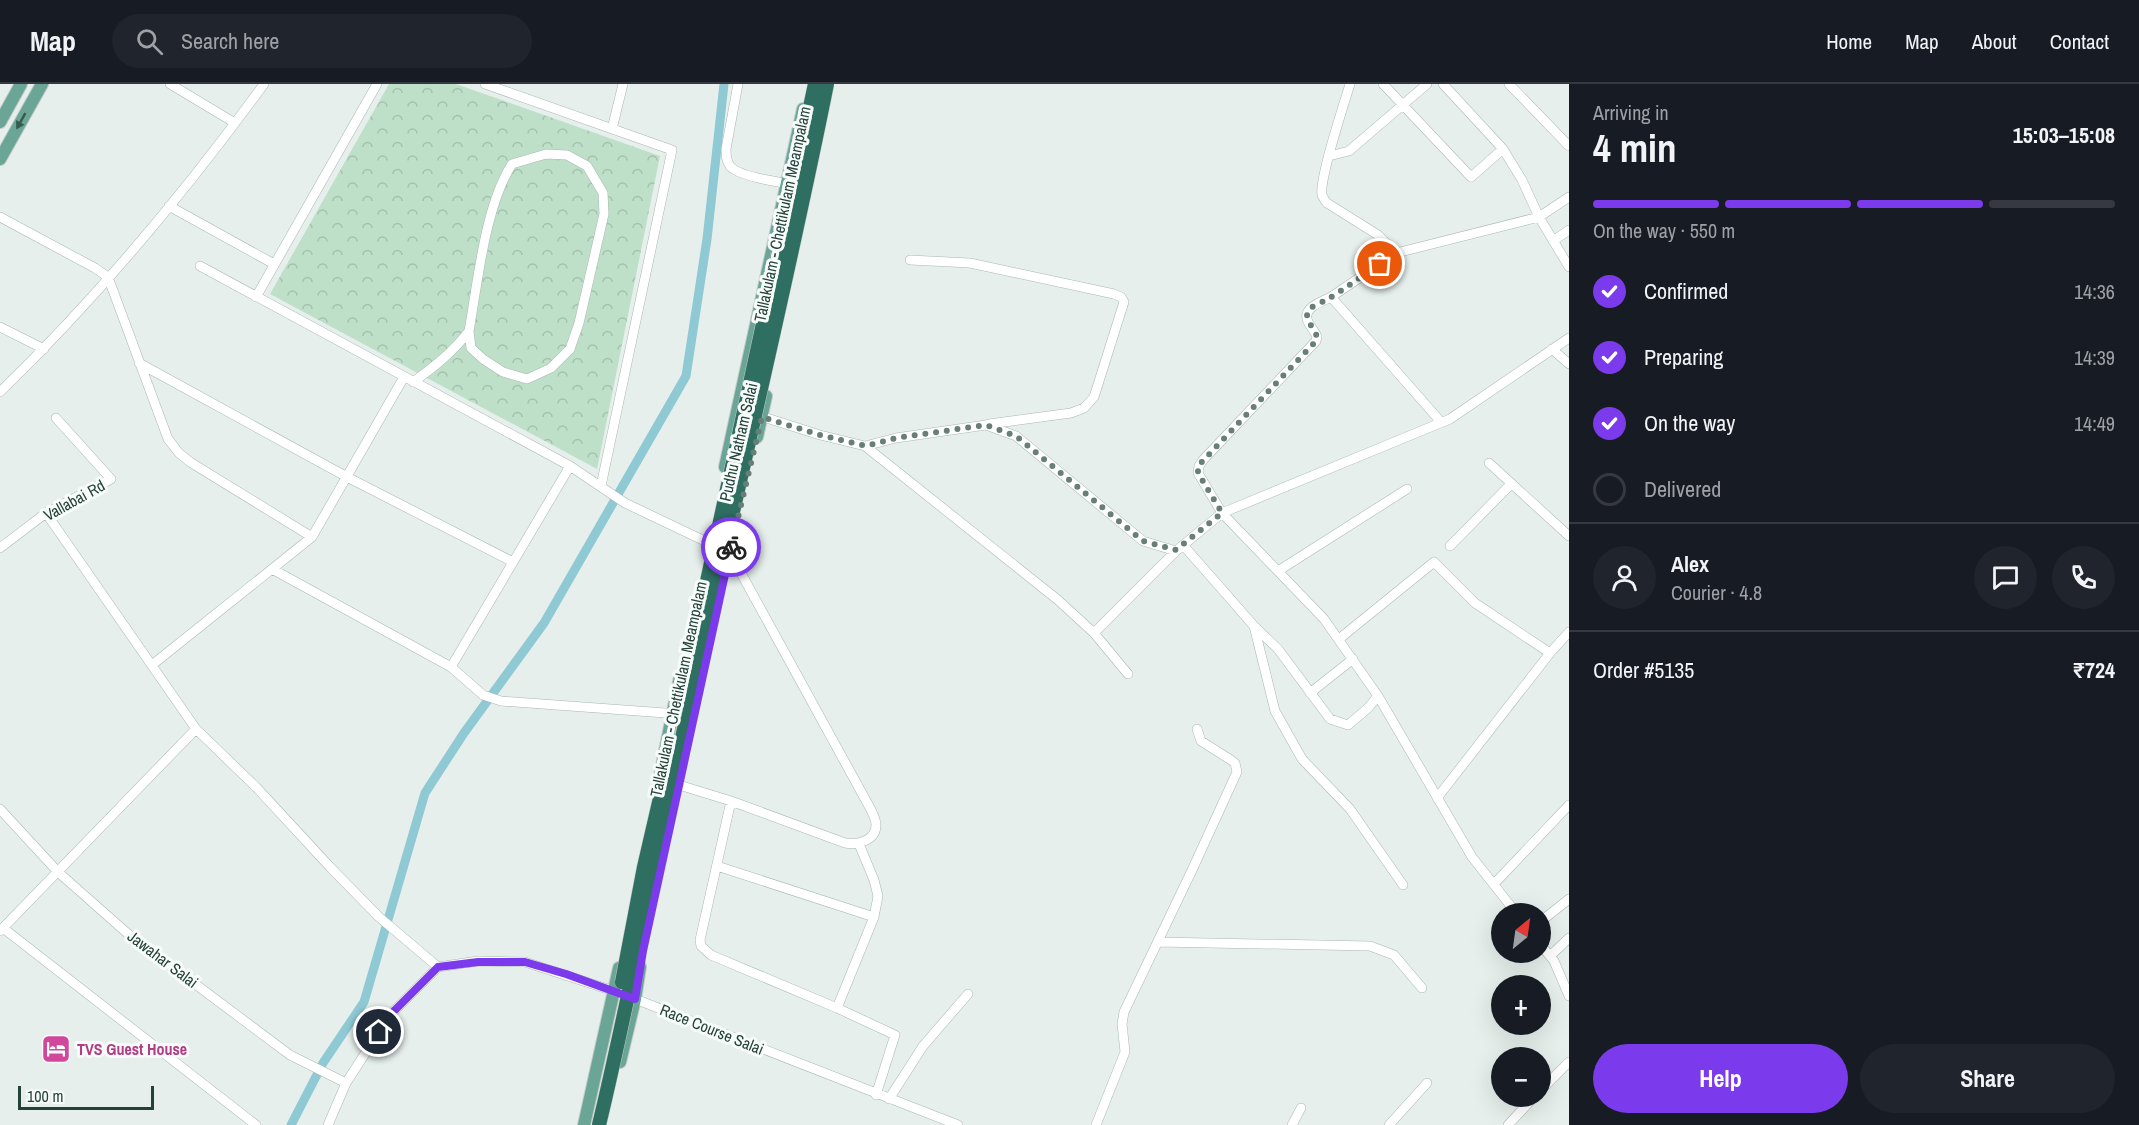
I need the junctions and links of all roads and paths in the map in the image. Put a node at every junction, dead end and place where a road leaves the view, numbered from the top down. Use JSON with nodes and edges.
{"nodes":[{"id":1,"x":21,"y":84,"type":"edge"},
{"id":2,"x":42,"y":84,"type":"edge"},
{"id":3,"x":170,"y":84,"type":"edge"},
{"id":4,"x":264,"y":84,"type":"edge"},
{"id":5,"x":377,"y":84,"type":"edge"},
{"id":6,"x":484,"y":84,"type":"edge"},
{"id":7,"x":623,"y":84,"type":"edge"},
{"id":8,"x":738,"y":84,"type":"edge"},
{"id":9,"x":808,"y":84,"type":"edge"},
{"id":10,"x":815,"y":84,"type":"edge"},
{"id":11,"x":827,"y":84,"type":"edge"},
{"id":12,"x":834,"y":84,"type":"edge"},
{"id":13,"x":1350,"y":84,"type":"edge"},
{"id":14,"x":1383,"y":84,"type":"edge"},
{"id":15,"x":1427,"y":84,"type":"edge"},
{"id":16,"x":1443,"y":84,"type":"edge"},
{"id":17,"x":1509,"y":84,"type":"edge"},
{"id":18,"x":1403,"y":104,"type":"junction"},
{"id":19,"x":0,"y":122,"type":"edge"},
{"id":20,"x":235,"y":123,"type":"junction"},
{"id":21,"x":612,"y":129,"type":"junction"},
{"id":22,"x":1569,"y":146,"type":"edge"},
{"id":23,"x":1503,"y":148,"type":"junction"},
{"id":24,"x":1329,"y":156,"type":"junction"},
{"id":25,"x":0,"y":159,"type":"edge"},
{"id":26,"x":786,"y":183,"type":"junction"},
{"id":27,"x":812,"y":188,"type":"junction"},
{"id":28,"x":1569,"y":197,"type":"edge"},
{"id":29,"x":169,"y":206,"type":"junction"},
{"id":30,"x":0,"y":216,"type":"edge"},
{"id":31,"x":1539,"y":218,"type":"junction"},
{"id":32,"x":1569,"y":230,"type":"edge"},
{"id":33,"x":1553,"y":241,"type":"junction"},
{"id":34,"x":1396,"y":253,"type":"junction"},
{"id":35,"x":910,"y":260,"type":"dead end"},
{"id":36,"x":274,"y":264,"type":"junction"},
{"id":37,"x":200,"y":266,"type":"dead end"},
{"id":38,"x":1569,"y":267,"type":"edge"},
{"id":39,"x":108,"y":278,"type":"junction"},
{"id":40,"x":256,"y":297,"type":"junction"},
{"id":41,"x":1332,"y":297,"type":"junction"},
{"id":42,"x":0,"y":327,"type":"edge"},
{"id":43,"x":469,"y":331,"type":"junction"},
{"id":44,"x":1569,"y":338,"type":"edge"},
{"id":45,"x":44,"y":349,"type":"junction"},
{"id":46,"x":1552,"y":349,"type":"junction"},
{"id":47,"x":139,"y":363,"type":"junction"},
{"id":48,"x":1569,"y":364,"type":"edge"},
{"id":49,"x":404,"y":377,"type":"junction"},
{"id":50,"x":413,"y":382,"type":"junction"},
{"id":51,"x":0,"y":392,"type":"edge"},
{"id":52,"x":737,"y":410,"type":"junction"},
{"id":53,"x":762,"y":417,"type":"junction"},
{"id":54,"x":56,"y":418,"type":"dead end"},
{"id":55,"x":1441,"y":422,"type":"junction"},
{"id":56,"x":986,"y":425,"type":"junction"},
{"id":57,"x":866,"y":446,"type":"junction"},
{"id":58,"x":1489,"y":463,"type":"dead end"},
{"id":59,"x":570,"y":466,"type":"junction"},
{"id":60,"x":346,"y":477,"type":"junction"},
{"id":61,"x":1511,"y":484,"type":"junction"},
{"id":62,"x":601,"y":486,"type":"junction"},
{"id":63,"x":1407,"y":489,"type":"dead end"},
{"id":64,"x":46,"y":513,"type":"junction"},
{"id":65,"x":1222,"y":513,"type":"junction"},
{"id":66,"x":1569,"y":536,"type":"edge"},
{"id":67,"x":312,"y":537,"type":"junction"},
{"id":68,"x":710,"y":542,"type":"junction"},
{"id":69,"x":1450,"y":546,"type":"dead end"},
{"id":70,"x":0,"y":548,"type":"edge"},
{"id":71,"x":1179,"y":548,"type":"junction"},
{"id":72,"x":730,"y":553,"type":"junction"},
{"id":73,"x":513,"y":562,"type":"junction"},
{"id":74,"x":272,"y":569,"type":"junction"},
{"id":75,"x":1278,"y":571,"type":"junction"},
{"id":76,"x":1254,"y":626,"type":"junction"},
{"id":77,"x":1569,"y":632,"type":"edge"},
{"id":78,"x":1094,"y":633,"type":"junction"},
{"id":79,"x":1339,"y":639,"type":"junction"},
{"id":80,"x":1550,"y":653,"type":"junction"},
{"id":81,"x":1353,"y":659,"type":"junction"},
{"id":82,"x":152,"y":665,"type":"junction"},
{"id":83,"x":451,"y":667,"type":"junction"},
{"id":84,"x":1128,"y":674,"type":"dead end"},
{"id":85,"x":1310,"y":693,"type":"junction"},
{"id":86,"x":1378,"y":696,"type":"junction"},
{"id":87,"x":672,"y":713,"type":"junction"},
{"id":88,"x":693,"y":717,"type":"junction"},
{"id":89,"x":195,"y":729,"type":"junction"},
{"id":90,"x":1197,"y":729,"type":"dead end"},
{"id":91,"x":679,"y":785,"type":"junction"},
{"id":92,"x":1437,"y":798,"type":"junction"},
{"id":93,"x":731,"y":801,"type":"junction"},
{"id":94,"x":1569,"y":805,"type":"edge"},
{"id":95,"x":0,"y":809,"type":"edge"},
{"id":96,"x":859,"y":844,"type":"junction"},
{"id":97,"x":717,"y":866,"type":"junction"},
{"id":98,"x":58,"y":872,"type":"junction"},
{"id":99,"x":1494,"y":884,"type":"junction"},
{"id":100,"x":1403,"y":885,"type":"dead end"},
{"id":101,"x":1569,"y":899,"type":"edge"},
{"id":102,"x":1509,"y":903,"type":"edge"},
{"id":103,"x":1551,"y":913,"type":"edge"},
{"id":104,"x":874,"y":917,"type":"junction"},
{"id":105,"x":1,"y":930,"type":"edge"},
{"id":106,"x":1569,"y":938,"type":"edge"},
{"id":107,"x":1158,"y":942,"type":"junction"},
{"id":108,"x":1551,"y":955,"type":"edge"},
{"id":109,"x":1551,"y":958,"type":"edge"},
{"id":110,"x":438,"y":967,"type":"junction"},
{"id":111,"x":1422,"y":988,"type":"dead end"},
{"id":112,"x":1568,"y":989,"type":"edge"},
{"id":113,"x":614,"y":991,"type":"junction"},
{"id":114,"x":968,"y":994,"type":"dead end"},
{"id":115,"x":635,"y":999,"type":"junction"},
{"id":116,"x":837,"y":1008,"type":"junction"},
{"id":117,"x":1569,"y":1062,"type":"edge"},
{"id":118,"x":1551,"y":1080,"type":"edge"},
{"id":119,"x":346,"y":1083,"type":"junction"},
{"id":120,"x":1427,"y":1083,"type":"dead end"},
{"id":121,"x":876,"y":1095,"type":"junction"},
{"id":122,"x":889,"y":1099,"type":"junction"},
{"id":123,"x":1525,"y":1107,"type":"edge"},
{"id":124,"x":1301,"y":1108,"type":"dead end"},
{"id":125,"x":256,"y":1125,"type":"edge"},
{"id":126,"x":328,"y":1125,"type":"edge"},
{"id":127,"x":584,"y":1125,"type":"edge"},
{"id":128,"x":590,"y":1125,"type":"edge"},
{"id":129,"x":599,"y":1125,"type":"edge"},
{"id":130,"x":606,"y":1125,"type":"edge"},
{"id":131,"x":958,"y":1125,"type":"edge"},
{"id":132,"x":1096,"y":1125,"type":"edge"},
{"id":133,"x":1292,"y":1125,"type":"edge"},
{"id":134,"x":1389,"y":1125,"type":"edge"},
{"id":135,"x":1508,"y":1125,"type":"edge"}],
"edges":[{"from":1,"to":19,"type":"main road"},
{"from":2,"to":25,"type":"main road","one_way":true},
{"from":3,"to":20,"type":"street"},
{"from":4,"to":20,"type":"street"},
{"from":5,"to":36,"type":"street"},
{"from":6,"to":21,"type":"street"},
{"from":7,"to":21,"type":"street"},
{"from":8,"to":26,"type":"street"},
{"from":9,"to":26,"type":"main road","name":"Pudhu Natham Salai"},
{"from":10,"to":128,"type":"highway","name":"Tallakulam - Chettikulam Meampalam","bridge":true},
{"from":11,"to":129,"type":"highway","name":"Tallakulam - Chettikulam Meampalam","bridge":true},
{"from":12,"to":27,"type":"main road","name":"Pudhu Natham Salai"},
{"from":13,"to":24,"type":"street"},
{"from":14,"to":18,"type":"street"},
{"from":15,"to":18,"type":"street"},
{"from":16,"to":23,"type":"street"},
{"from":17,"to":22,"type":"street"},
{"from":18,"to":23,"type":"street"},
{"from":18,"to":24,"type":"street"},
{"from":20,"to":29,"type":"street"},
{"from":21,"to":62,"type":"street"},
{"from":23,"to":31,"type":"street"},
{"from":24,"to":34,"type":"street"},
{"from":26,"to":27,"type":"street"},
{"from":26,"to":52,"type":"main road","name":"Pudhu Natham Salai"},
{"from":27,"to":53,"type":"main road","name":"Pudhu Natham Salai"},
{"from":28,"to":31,"type":"street"},
{"from":29,"to":36,"type":"street"},
{"from":29,"to":39,"type":"street"},
{"from":30,"to":39,"type":"street"},
{"from":31,"to":33,"type":"street"},
{"from":31,"to":34,"type":"street"},
{"from":32,"to":33,"type":"street"},
{"from":33,"to":38,"type":"street"},
{"from":34,"to":41,"type":"street"},
{"from":35,"to":56,"type":"street"},
{"from":36,"to":40,"type":"street"},
{"from":37,"to":40,"type":"street"},
{"from":39,"to":45,"type":"street"},
{"from":39,"to":47,"type":"street"},
{"from":40,"to":49,"type":"street"},
{"from":41,"to":55,"type":"street"},
{"from":41,"to":65,"type":"street"},
{"from":42,"to":45,"type":"street"},
{"from":43,"to":43,"type":"street"},
{"from":43,"to":50,"type":"street"},
{"from":44,"to":46,"type":"street"},
{"from":45,"to":51,"type":"street"},
{"from":46,"to":48,"type":"street"},
{"from":46,"to":55,"type":"street"},
{"from":47,"to":60,"type":"street"},
{"from":47,"to":67,"type":"street"},
{"from":49,"to":50,"type":"street"},
{"from":49,"to":60,"type":"street"},
{"from":50,"to":59,"type":"street"},
{"from":52,"to":53,"type":"street"},
{"from":52,"to":68,"type":"main road","name":"Pudhu Natham Salai"},
{"from":53,"to":57,"type":"street"},
{"from":53,"to":72,"type":"main road","name":"Pudhu Natham Salai"},
{"from":54,"to":64,"type":"street","name":"Vallabai Rd"},
{"from":55,"to":65,"type":"street"},
{"from":56,"to":57,"type":"street"},
{"from":56,"to":71,"type":"street"},
{"from":57,"to":78,"type":"street"},
{"from":58,"to":61,"type":"street"},
{"from":59,"to":62,"type":"street"},
{"from":59,"to":73,"type":"street"},
{"from":60,"to":67,"type":"street"},
{"from":60,"to":73,"type":"street"},
{"from":61,"to":66,"type":"street"},
{"from":61,"to":69,"type":"street"},
{"from":62,"to":68,"type":"street"},
{"from":63,"to":75,"type":"street"},
{"from":64,"to":70,"type":"street","name":"Vallabai Rd"},
{"from":64,"to":82,"type":"street"},
{"from":65,"to":71,"type":"street"},
{"from":65,"to":75,"type":"street"},
{"from":67,"to":74,"type":"street"},
{"from":68,"to":72,"type":"street"},
{"from":68,"to":87,"type":"main road","name":"Pudhu Natham Salai"},
{"from":71,"to":76,"type":"street"},
{"from":71,"to":78,"type":"street"},
{"from":72,"to":88,"type":"main road","name":"Pudhu Natham Salai"},
{"from":72,"to":96,"type":"street"},
{"from":73,"to":83,"type":"street"},
{"from":74,"to":82,"type":"street"},
{"from":74,"to":83,"type":"street"},
{"from":75,"to":79,"type":"street"},
{"from":76,"to":85,"type":"street"},
{"from":76,"to":100,"type":"street"},
{"from":77,"to":80,"type":"street"},
{"from":78,"to":84,"type":"street"},
{"from":79,"to":80,"type":"street"},
{"from":79,"to":81,"type":"street"},
{"from":80,"to":92,"type":"street"},
{"from":81,"to":85,"type":"street"},
{"from":81,"to":86,"type":"street"},
{"from":82,"to":89,"type":"street"},
{"from":83,"to":87,"type":"street"},
{"from":85,"to":86,"type":"street"},
{"from":86,"to":92,"type":"street"},
{"from":87,"to":88,"type":"street"},
{"from":87,"to":113,"type":"main road","name":"Pudhu Natham Salai"},
{"from":88,"to":91,"type":"main road","name":"Pudhu Natham Salai"},
{"from":89,"to":98,"type":"street"},
{"from":89,"to":110,"type":"street"},
{"from":90,"to":107,"type":"street"},
{"from":91,"to":93,"type":"street"},
{"from":91,"to":115,"type":"main road","name":"Pudhu Natham Salai"},
{"from":92,"to":99,"type":"street"},
{"from":93,"to":96,"type":"street"},
{"from":93,"to":97,"type":"street"},
{"from":94,"to":99,"type":"street"},
{"from":95,"to":98,"type":"street","name":"Jawahar Salai"},
{"from":96,"to":104,"type":"street"},
{"from":97,"to":104,"type":"street"},
{"from":97,"to":116,"type":"street"},
{"from":98,"to":105,"type":"street"},
{"from":98,"to":119,"type":"street","name":"Jawahar Salai"},
{"from":99,"to":102,"type":"street"},
{"from":101,"to":103,"type":"street"},
{"from":104,"to":116,"type":"street"},
{"from":105,"to":125,"type":"street"},
{"from":106,"to":108,"type":"street"},
{"from":107,"to":111,"type":"street"},
{"from":107,"to":132,"type":"street"},
{"from":109,"to":112,"type":"street"},
{"from":110,"to":113,"type":"street","name":"Race Course Salai"},
{"from":110,"to":119,"type":"street"},
{"from":113,"to":115,"type":"street","name":"Race Course Salai"},
{"from":113,"to":127,"type":"main road","name":"Pudhu Natham Salai"},
{"from":114,"to":122,"type":"street"},
{"from":115,"to":121,"type":"street","name":"Race Course Salai"},
{"from":115,"to":130,"type":"main road","name":"Pudhu Natham Salai"},
{"from":116,"to":121,"type":"street"},
{"from":117,"to":118,"type":"street"},
{"from":119,"to":126,"type":"street"},
{"from":120,"to":134,"type":"street"},
{"from":121,"to":122,"type":"street","name":"Race Course Salai"},
{"from":122,"to":131,"type":"street","name":"Race Course Salai"},
{"from":123,"to":135,"type":"street"},
{"from":124,"to":133,"type":"street"}]}
